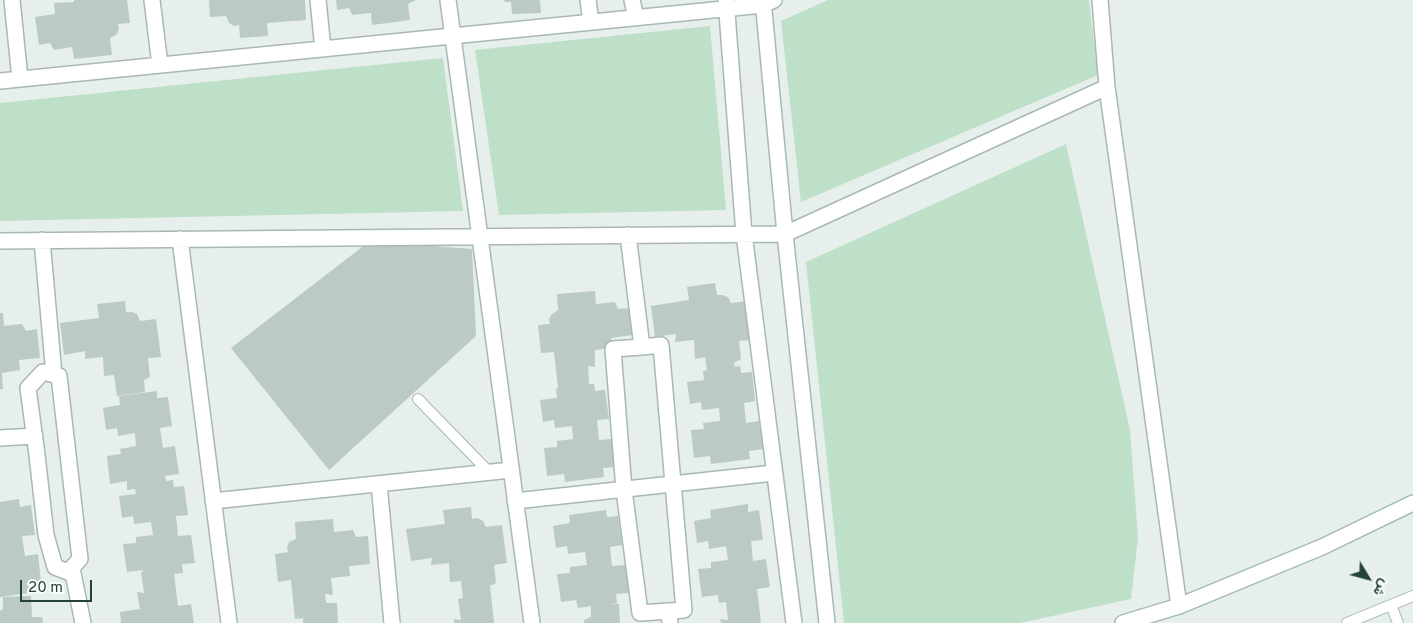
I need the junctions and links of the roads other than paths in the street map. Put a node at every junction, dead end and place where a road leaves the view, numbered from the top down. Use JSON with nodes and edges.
{"nodes":[{"id":1,"x":12,"y":0,"type":"edge"},
{"id":2,"x":152,"y":0,"type":"edge"},
{"id":3,"x":318,"y":0,"type":"edge"},
{"id":4,"x":448,"y":0,"type":"edge"},
{"id":5,"x":588,"y":0,"type":"edge"},
{"id":6,"x":632,"y":0,"type":"edge"},
{"id":7,"x":1100,"y":0,"type":"edge"},
{"id":8,"x":767,"y":2,"type":"edge"},
{"id":9,"x":726,"y":4,"type":"edge"},
{"id":10,"x":636,"y":18,"type":"junction"},
{"id":11,"x":591,"y":22,"type":"junction"},
{"id":12,"x":453,"y":36,"type":"junction"},
{"id":13,"x":322,"y":49,"type":"junction"},
{"id":14,"x":160,"y":65,"type":"junction"},
{"id":15,"x":20,"y":79,"type":"junction"},
{"id":16,"x":0,"y":81,"type":"edge"},
{"id":17,"x":1107,"y":87,"type":"junction"},
{"id":18,"x":744,"y":234,"type":"junction"},
{"id":19,"x":785,"y":234,"type":"junction"},
{"id":20,"x":628,"y":235,"type":"junction"},
{"id":21,"x":479,"y":236,"type":"junction"},
{"id":22,"x":180,"y":239,"type":"junction"},
{"id":23,"x":42,"y":240,"type":"junction"},
{"id":24,"x":0,"y":241,"type":"edge"},
{"id":25,"x":642,"y":347,"type":"junction"},
{"id":26,"x":54,"y":375,"type":"junction"},
{"id":27,"x":418,"y":399,"type":"dead end"},
{"id":28,"x":35,"y":436,"type":"junction"},
{"id":29,"x":0,"y":438,"type":"edge"},
{"id":30,"x":511,"y":470,"type":"junction"},
{"id":31,"x":489,"y":472,"type":"junction"},
{"id":32,"x":774,"y":473,"type":"junction"},
{"id":33,"x":379,"y":484,"type":"junction"},
{"id":34,"x":673,"y":484,"type":"junction"},
{"id":35,"x":624,"y":490,"type":"junction"},
{"id":36,"x":213,"y":501,"type":"junction"},
{"id":37,"x":515,"y":502,"type":"junction"},
{"id":38,"x":1413,"y":503,"type":"edge"},
{"id":39,"x":72,"y":568,"type":"junction"},
{"id":40,"x":1413,"y":596,"type":"edge"},
{"id":41,"x":1179,"y":606,"type":"junction"},
{"id":42,"x":1391,"y":606,"type":"junction"},
{"id":43,"x":669,"y":617,"type":"edge"},
{"id":44,"x":83,"y":623,"type":"edge"},
{"id":45,"x":229,"y":623,"type":"edge"},
{"id":46,"x":392,"y":623,"type":"edge"},
{"id":47,"x":532,"y":623,"type":"edge"},
{"id":48,"x":794,"y":623,"type":"edge"},
{"id":49,"x":827,"y":623,"type":"edge"},
{"id":50,"x":1123,"y":623,"type":"edge"},
{"id":51,"x":1347,"y":623,"type":"edge"},
{"id":52,"x":1398,"y":623,"type":"edge"}],
"edges":[{"from":1,"to":15,"type":"street"},
{"from":2,"to":14,"type":"street"},
{"from":3,"to":13,"type":"street"},
{"from":4,"to":12,"type":"street"},
{"from":5,"to":11,"type":"street"},
{"from":6,"to":10,"type":"street"},
{"from":7,"to":17,"type":"street"},
{"from":8,"to":9,"type":"street"},
{"from":8,"to":19,"type":"street"},
{"from":9,"to":10,"type":"street"},
{"from":9,"to":18,"type":"street"},
{"from":10,"to":11,"type":"street"},
{"from":11,"to":12,"type":"street"},
{"from":12,"to":13,"type":"street"},
{"from":12,"to":21,"type":"street"},
{"from":13,"to":14,"type":"street"},
{"from":14,"to":15,"type":"street"},
{"from":15,"to":16,"type":"street"},
{"from":17,"to":19,"type":"street"},
{"from":17,"to":41,"type":"street"},
{"from":18,"to":19,"type":"street"},
{"from":18,"to":20,"type":"street"},
{"from":18,"to":32,"type":"street"},
{"from":19,"to":49,"type":"street"},
{"from":20,"to":21,"type":"street"},
{"from":20,"to":25,"type":"street"},
{"from":21,"to":22,"type":"street"},
{"from":21,"to":30,"type":"street"},
{"from":22,"to":23,"type":"street"},
{"from":22,"to":36,"type":"street"},
{"from":23,"to":24,"type":"street"},
{"from":23,"to":26,"type":"street"},
{"from":25,"to":34,"type":"street"},
{"from":25,"to":35,"type":"street"},
{"from":26,"to":28,"type":"street"},
{"from":26,"to":39,"type":"street"},
{"from":27,"to":31,"type":"lane"},
{"from":28,"to":29,"type":"street"},
{"from":28,"to":39,"type":"street"},
{"from":30,"to":31,"type":"street"},
{"from":30,"to":37,"type":"street"},
{"from":31,"to":33,"type":"street"},
{"from":32,"to":34,"type":"street"},
{"from":32,"to":48,"type":"street"},
{"from":33,"to":36,"type":"street"},
{"from":33,"to":46,"type":"street"},
{"from":34,"to":35,"type":"street"},
{"from":34,"to":43,"type":"street"},
{"from":35,"to":37,"type":"street"},
{"from":35,"to":43,"type":"street"},
{"from":36,"to":45,"type":"street"},
{"from":37,"to":47,"type":"street"},
{"from":38,"to":41,"type":"street"},
{"from":39,"to":44,"type":"street"},
{"from":40,"to":42,"type":"lane"},
{"from":41,"to":50,"type":"street"},
{"from":42,"to":51,"type":"lane"},
{"from":42,"to":52,"type":"lane"}]}
